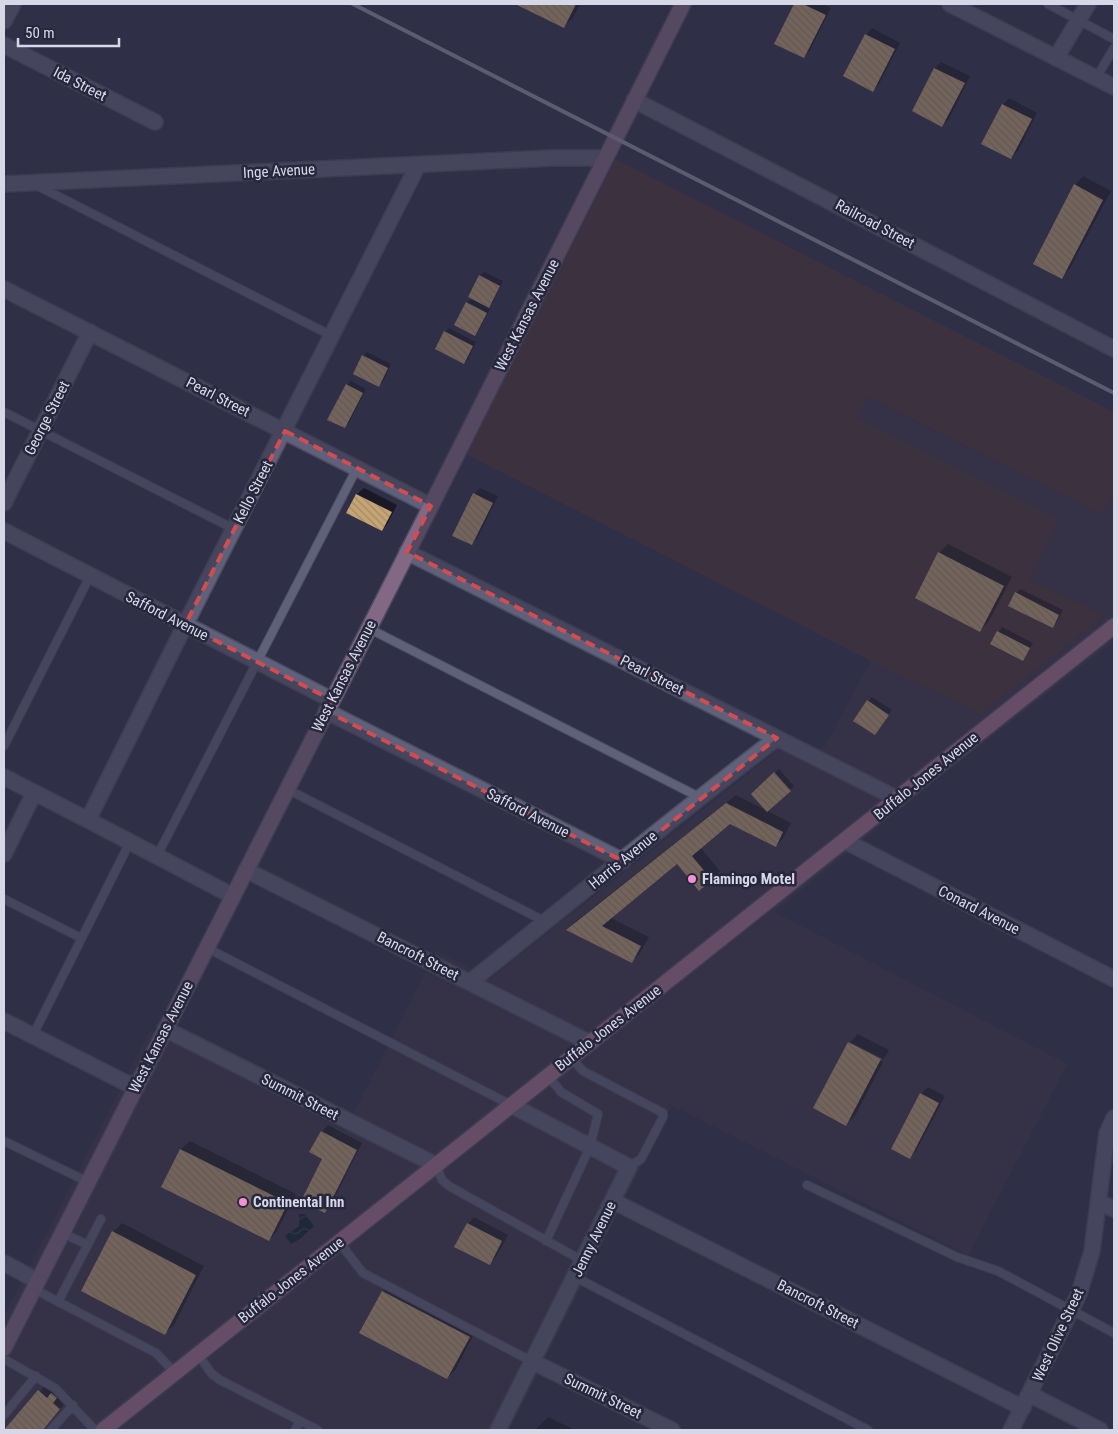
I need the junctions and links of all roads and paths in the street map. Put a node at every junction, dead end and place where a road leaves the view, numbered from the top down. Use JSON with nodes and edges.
{"nodes":[{"id":1,"x":13,"y":4,"type":"edge"},
{"id":2,"x":683,"y":4,"type":"edge"},
{"id":3,"x":950,"y":4,"type":"edge"},
{"id":4,"x":1048,"y":4,"type":"edge"},
{"id":5,"x":1088,"y":4,"type":"edge"},
{"id":6,"x":1078,"y":20,"type":"junction"},
{"id":7,"x":4,"y":21,"type":"edge"},
{"id":8,"x":1114,"y":39,"type":"edge"},
{"id":9,"x":4,"y":45,"type":"edge"},
{"id":10,"x":1114,"y":48,"type":"edge"},
{"id":11,"x":1056,"y":58,"type":"junction"},
{"id":12,"x":1096,"y":78,"type":"junction"},
{"id":13,"x":1114,"y":87,"type":"edge"},
{"id":14,"x":634,"y":100,"type":"junction"},
{"id":15,"x":155,"y":122,"type":"dead end"},
{"id":16,"x":605,"y":158,"type":"junction"},
{"id":17,"x":418,"y":165,"type":"junction"},
{"id":18,"x":32,"y":183,"type":"junction"},
{"id":19,"x":4,"y":184,"type":"edge"},
{"id":20,"x":4,"y":289,"type":"edge"},
{"id":21,"x":90,"y":332,"type":"junction"},
{"id":22,"x":332,"y":336,"type":"junction"},
{"id":23,"x":1114,"y":349,"type":"edge"},
{"id":24,"x":4,"y":412,"type":"edge"},
{"id":25,"x":40,"y":431,"type":"junction"},
{"id":26,"x":285,"y":431,"type":"junction"},
{"id":27,"x":357,"y":468,"type":"junction"},
{"id":28,"x":4,"y":503,"type":"edge"},
{"id":29,"x":431,"y":506,"type":"junction"},
{"id":30,"x":234,"y":529,"type":"junction"},
{"id":31,"x":4,"y":531,"type":"edge"},
{"id":32,"x":407,"y":552,"type":"junction"},
{"id":33,"x":90,"y":576,"type":"junction"},
{"id":34,"x":185,"y":625,"type":"junction"},
{"id":35,"x":1114,"y":626,"type":"edge"},
{"id":36,"x":368,"y":628,"type":"junction"},
{"id":37,"x":257,"y":662,"type":"junction"},
{"id":38,"x":329,"y":706,"type":"junction"},
{"id":39,"x":777,"y":738,"type":"junction"},
{"id":40,"x":4,"y":746,"type":"edge"},
{"id":41,"x":4,"y":777,"type":"edge"},
{"id":42,"x":287,"y":789,"type":"junction"},
{"id":43,"x":34,"y":793,"type":"junction"},
{"id":44,"x":699,"y":797,"type":"junction"},
{"id":45,"x":898,"y":799,"type":"junction"},
{"id":46,"x":88,"y":820,"type":"junction"},
{"id":47,"x":845,"y":841,"type":"junction"},
{"id":48,"x":130,"y":842,"type":"junction"},
{"id":49,"x":4,"y":854,"type":"edge"},
{"id":50,"x":157,"y":856,"type":"junction"},
{"id":51,"x":623,"y":861,"type":"junction"},
{"id":52,"x":246,"y":870,"type":"junction"},
{"id":53,"x":233,"y":896,"type":"junction"},
{"id":54,"x":4,"y":899,"type":"edge"},
{"id":55,"x":546,"y":922,"type":"junction"},
{"id":56,"x":81,"y":938,"type":"junction"},
{"id":57,"x":207,"y":948,"type":"junction"},
{"id":58,"x":1114,"y":979,"type":"edge"},
{"id":59,"x":470,"y":982,"type":"junction"},
{"id":60,"x":4,"y":1020,"type":"edge"},
{"id":61,"x":165,"y":1029,"type":"junction"},
{"id":62,"x":33,"y":1036,"type":"junction"},
{"id":63,"x":590,"y":1042,"type":"junction"},
{"id":64,"x":571,"y":1058,"type":"junction"},
{"id":65,"x":548,"y":1076,"type":"junction"},
{"id":66,"x":136,"y":1088,"type":"junction"},
{"id":67,"x":511,"y":1105,"type":"junction"},
{"id":68,"x":1114,"y":1118,"type":"edge"},
{"id":69,"x":4,"y":1141,"type":"edge"},
{"id":70,"x":590,"y":1147,"type":"junction"},
{"id":71,"x":436,"y":1165,"type":"junction"},
{"id":72,"x":630,"y":1167,"type":"junction"},
{"id":73,"x":88,"y":1182,"type":"junction"},
{"id":74,"x":807,"y":1185,"type":"dead end"},
{"id":75,"x":613,"y":1200,"type":"junction"},
{"id":76,"x":1099,"y":1202,"type":"junction"},
{"id":77,"x":1114,"y":1209,"type":"edge"},
{"id":78,"x":101,"y":1219,"type":"dead end"},
{"id":79,"x":62,"y":1233,"type":"junction"},
{"id":80,"x":546,"y":1241,"type":"junction"},
{"id":81,"x":339,"y":1242,"type":"junction"},
{"id":82,"x":88,"y":1245,"type":"junction"},
{"id":83,"x":583,"y":1261,"type":"junction"},
{"id":84,"x":4,"y":1263,"type":"edge"},
{"id":85,"x":575,"y":1277,"type":"junction"},
{"id":86,"x":36,"y":1285,"type":"junction"},
{"id":87,"x":58,"y":1302,"type":"junction"},
{"id":88,"x":1071,"y":1311,"type":"junction"},
{"id":89,"x":1114,"y":1333,"type":"edge"},
{"id":90,"x":4,"y":1348,"type":"edge"},
{"id":91,"x":198,"y":1354,"type":"junction"},
{"id":92,"x":4,"y":1359,"type":"edge"},
{"id":93,"x":533,"y":1362,"type":"junction"},
{"id":94,"x":175,"y":1373,"type":"junction"},
{"id":95,"x":36,"y":1376,"type":"junction"},
{"id":96,"x":1026,"y":1401,"type":"junction"},
{"id":97,"x":73,"y":1405,"type":"junction"},
{"id":98,"x":4,"y":1415,"type":"edge"},
{"id":99,"x":300,"y":1421,"type":"junction"},
{"id":100,"x":52,"y":1430,"type":"edge"},
{"id":101,"x":95,"y":1430,"type":"edge"},
{"id":102,"x":103,"y":1430,"type":"edge"},
{"id":103,"x":295,"y":1430,"type":"edge"},
{"id":104,"x":318,"y":1430,"type":"edge"},
{"id":105,"x":498,"y":1430,"type":"edge"},
{"id":106,"x":672,"y":1430,"type":"edge"},
{"id":107,"x":868,"y":1430,"type":"edge"},
{"id":108,"x":1011,"y":1430,"type":"edge"},
{"id":109,"x":1100,"y":1430,"type":"edge"}],
"edges":[{"from":1,"to":7,"type":"street"},
{"from":2,"to":14,"type":"street","name":"West Kansas Avenue"},
{"from":3,"to":11,"type":"street"},
{"from":4,"to":6,"type":"lane"},
{"from":5,"to":6,"type":"street"},
{"from":6,"to":8,"type":"lane"},
{"from":6,"to":11,"type":"street"},
{"from":9,"to":15,"type":"street","name":"Ida Street"},
{"from":10,"to":12,"type":"lane"},
{"from":11,"to":12,"type":"street"},
{"from":12,"to":13,"type":"street"},
{"from":14,"to":16,"type":"street","name":"West Kansas Avenue"},
{"from":14,"to":23,"type":"street","name":"Railroad Street"},
{"from":16,"to":17,"type":"street","name":"Inge Avenue"},
{"from":16,"to":29,"type":"street","name":"West Kansas Avenue"},
{"from":17,"to":18,"type":"street","name":"Inge Avenue"},
{"from":17,"to":22,"type":"street","name":"Kello Street"},
{"from":18,"to":19,"type":"street","name":"Inge Avenue"},
{"from":18,"to":22,"type":"lane"},
{"from":20,"to":21,"type":"street","name":"Pearl Street"},
{"from":21,"to":25,"type":"street","name":"George Street"},
{"from":21,"to":26,"type":"street","name":"Pearl Street"},
{"from":22,"to":26,"type":"street","name":"Kello Street"},
{"from":24,"to":25,"type":"lane"},
{"from":25,"to":28,"type":"street","name":"George Street"},
{"from":25,"to":30,"type":"lane"},
{"from":26,"to":27,"type":"street","name":"Pearl Street"},
{"from":26,"to":30,"type":"street","name":"Kello Street"},
{"from":27,"to":29,"type":"street","name":"Pearl Street"},
{"from":27,"to":37,"type":"lane"},
{"from":29,"to":32,"type":"street","name":"West Kansas Avenue"},
{"from":30,"to":34,"type":"street","name":"Kello Street"},
{"from":31,"to":33,"type":"street","name":"Safford Avenue"},
{"from":32,"to":36,"type":"street","name":"West Kansas Avenue"},
{"from":32,"to":39,"type":"street","name":"Pearl Street"},
{"from":33,"to":34,"type":"street","name":"Safford Avenue"},
{"from":33,"to":40,"type":"lane"},
{"from":34,"to":37,"type":"street","name":"Safford Avenue"},
{"from":34,"to":46,"type":"street","name":"Kello Street"},
{"from":35,"to":45,"type":"main road","name":"Buffalo Jones Avenue"},
{"from":36,"to":38,"type":"street","name":"West Kansas Avenue"},
{"from":36,"to":44,"type":"lane"},
{"from":37,"to":38,"type":"street","name":"Safford Avenue"},
{"from":37,"to":50,"type":"lane"},
{"from":38,"to":42,"type":"street","name":"West Kansas Avenue"},
{"from":38,"to":51,"type":"street","name":"Safford Avenue"},
{"from":39,"to":44,"type":"street","name":"Harris Avenue"},
{"from":39,"to":45,"type":"street","name":"Pearl Street"},
{"from":41,"to":43,"type":"street"},
{"from":42,"to":52,"type":"street","name":"West Kansas Avenue"},
{"from":42,"to":55,"type":"lane"},
{"from":43,"to":46,"type":"street"},
{"from":43,"to":49,"type":"street"},
{"from":44,"to":51,"type":"street","name":"Harris Avenue"},
{"from":45,"to":47,"type":"main road","name":"Buffalo Jones Avenue"},
{"from":46,"to":48,"type":"street"},
{"from":47,"to":58,"type":"street","name":"Conard Avenue"},
{"from":47,"to":63,"type":"main road","name":"Buffalo Jones Avenue"},
{"from":48,"to":50,"type":"street"},
{"from":48,"to":56,"type":"lane"},
{"from":50,"to":53,"type":"street"},
{"from":51,"to":55,"type":"street","name":"Harris Avenue"},
{"from":52,"to":53,"type":"street","name":"West Kansas Avenue"},
{"from":52,"to":59,"type":"street","name":"Bancroft Street"},
{"from":53,"to":57,"type":"street","name":"West Kansas Avenue"},
{"from":54,"to":56,"type":"lane"},
{"from":55,"to":59,"type":"street","name":"Harris Avenue"},
{"from":56,"to":62,"type":"lane"},
{"from":57,"to":61,"type":"street","name":"West Kansas Avenue"},
{"from":57,"to":67,"type":"lane"},
{"from":59,"to":63,"type":"street","name":"Bancroft Street"},
{"from":60,"to":62,"type":"street"},
{"from":61,"to":66,"type":"street","name":"West Kansas Avenue"},
{"from":61,"to":71,"type":"street","name":"Summit Street"},
{"from":62,"to":66,"type":"street"},
{"from":63,"to":64,"type":"main road","name":"Buffalo Jones Avenue"},
{"from":64,"to":65,"type":"main road","name":"Buffalo Jones Avenue"},
{"from":64,"to":72,"type":"lane"},
{"from":65,"to":67,"type":"main road","name":"Buffalo Jones Avenue"},
{"from":65,"to":70,"type":"lane"},
{"from":66,"to":73,"type":"street","name":"West Kansas Avenue"},
{"from":67,"to":70,"type":"street"},
{"from":67,"to":71,"type":"main road","name":"Buffalo Jones Avenue"},
{"from":68,"to":76,"type":"street","name":"West Olive Street"},
{"from":69,"to":73,"type":"lane"},
{"from":70,"to":72,"type":"street"},
{"from":70,"to":80,"type":"lane"},
{"from":71,"to":80,"type":"lane"},
{"from":71,"to":81,"type":"main road","name":"Buffalo Jones Avenue"},
{"from":72,"to":75,"type":"street","name":"Jenny Avenue"},
{"from":73,"to":79,"type":"street","name":"West Kansas Avenue"},
{"from":74,"to":88,"type":"lane"},
{"from":75,"to":83,"type":"street","name":"Jenny Avenue"},
{"from":75,"to":96,"type":"street","name":"Bancroft Street"},
{"from":76,"to":77,"type":"street"},
{"from":76,"to":88,"type":"street","name":"West Olive Street"},
{"from":78,"to":82,"type":"lane"},
{"from":79,"to":82,"type":"lane"},
{"from":79,"to":86,"type":"street","name":"West Kansas Avenue"},
{"from":80,"to":83,"type":"lane"},
{"from":81,"to":91,"type":"main road","name":"Buffalo Jones Avenue"},
{"from":81,"to":93,"type":"lane"},
{"from":82,"to":87,"type":"lane"},
{"from":83,"to":85,"type":"street","name":"Jenny Avenue"},
{"from":84,"to":86,"type":"street"},
{"from":85,"to":93,"type":"street","name":"Jenny Avenue"},
{"from":85,"to":107,"type":"lane"},
{"from":86,"to":87,"type":"lane"},
{"from":86,"to":90,"type":"street","name":"West Kansas Avenue"},
{"from":87,"to":94,"type":"lane"},
{"from":88,"to":89,"type":"lane"},
{"from":88,"to":96,"type":"street","name":"West Olive Street"},
{"from":91,"to":94,"type":"main road","name":"Buffalo Jones Avenue"},
{"from":91,"to":99,"type":"lane"},
{"from":92,"to":95,"type":"lane"},
{"from":93,"to":105,"type":"street","name":"Jenny Avenue"},
{"from":93,"to":106,"type":"street","name":"Summit Street"},
{"from":94,"to":102,"type":"main road","name":"Buffalo Jones Avenue"},
{"from":95,"to":97,"type":"lane"},
{"from":95,"to":98,"type":"lane"},
{"from":96,"to":108,"type":"street","name":"West Olive Street"},
{"from":96,"to":109,"type":"street","name":"Bancroft Street"},
{"from":97,"to":100,"type":"lane"},
{"from":97,"to":101,"type":"lane"},
{"from":99,"to":103,"type":"lane"},
{"from":99,"to":104,"type":"lane"}]}
